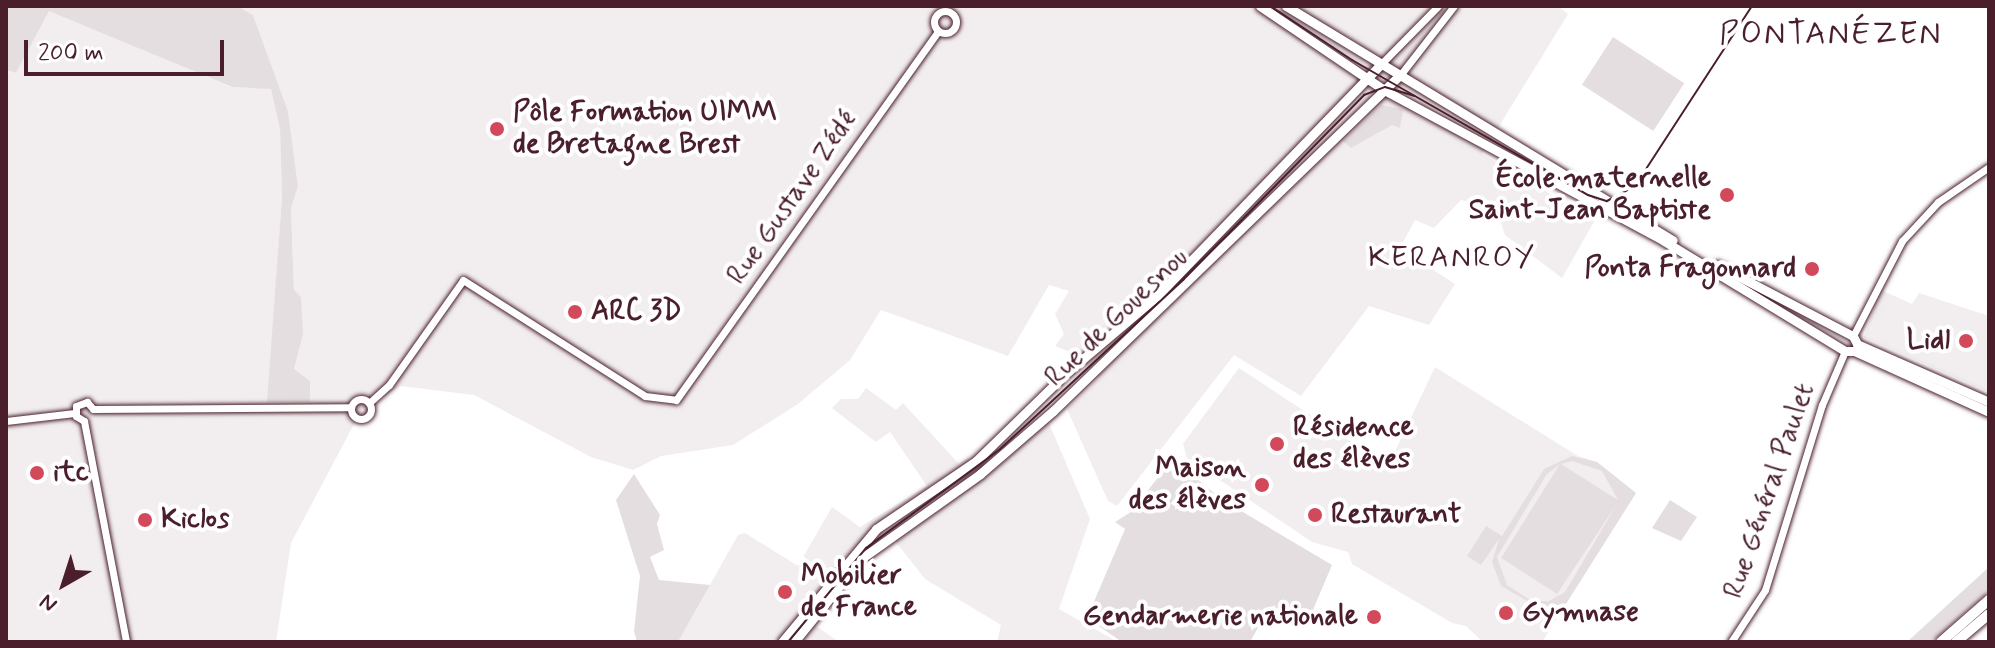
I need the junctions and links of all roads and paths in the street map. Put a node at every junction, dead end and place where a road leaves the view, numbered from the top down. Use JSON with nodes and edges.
{"nodes":[{"id":1,"x":1260,"y":6,"type":"edge"},
{"id":2,"x":1286,"y":6,"type":"edge"},
{"id":3,"x":1438,"y":6,"type":"edge"},
{"id":4,"x":1454,"y":6,"type":"edge"},
{"id":5,"x":955,"y":10,"type":"edge"},
{"id":6,"x":938,"y":32,"type":"junction"},
{"id":7,"x":1382,"y":63,"type":"junction"},
{"id":8,"x":1401,"y":74,"type":"junction"},
{"id":9,"x":1366,"y":77,"type":"junction"},
{"id":10,"x":1384,"y":90,"type":"junction"},
{"id":11,"x":1989,"y":167,"type":"edge"},
{"id":12,"x":1849,"y":344,"type":"junction"},
{"id":13,"x":1989,"y":402,"type":"edge"},
{"id":14,"x":369,"y":403,"type":"junction"},
{"id":15,"x":351,"y":407,"type":"junction"},
{"id":16,"x":93,"y":409,"type":"junction"},
{"id":17,"x":1989,"y":412,"type":"edge"},
{"id":18,"x":75,"y":413,"type":"junction"},
{"id":19,"x":6,"y":421,"type":"edge"},
{"id":20,"x":84,"y":421,"type":"junction"},
{"id":21,"x":1989,"y":600,"type":"edge"},
{"id":22,"x":1989,"y":614,"type":"edge"},
{"id":23,"x":126,"y":642,"type":"edge"},
{"id":24,"x":782,"y":642,"type":"edge"},
{"id":25,"x":794,"y":642,"type":"edge"},
{"id":26,"x":1731,"y":642,"type":"edge"},
{"id":27,"x":1941,"y":642,"type":"edge"},
{"id":28,"x":1956,"y":642,"type":"edge"}],
"edges":[{"from":1,"to":9,"type":"main road"},
{"from":2,"to":7,"type":"main road"},
{"from":3,"to":7,"type":"street","name":"Rue de Gouesnou"},
{"from":4,"to":8,"type":"street","name":"Rue de Gouesnou"},
{"from":5,"to":6,"type":"street"},
{"from":5,"to":6,"type":"street"},
{"from":6,"to":14,"type":"street","name":"Rue Gustave Zédé"},
{"from":7,"to":8,"type":"main road"},
{"from":7,"to":9,"type":"main road","name":"Rue de Gouesnou"},
{"from":8,"to":10,"type":"main road","name":"Rue de Gouesnou"},
{"from":8,"to":12,"type":"main road"},
{"from":9,"to":10,"type":"main road"},
{"from":9,"to":24,"type":"main road","name":"Rue de Gouesnou"},
{"from":10,"to":12,"type":"main road"},
{"from":10,"to":25,"type":"main road","name":"Rue de Gouesnou"},
{"from":11,"to":12,"type":"street","name":"Rue Général Paulet"},
{"from":12,"to":13,"type":"main road"},
{"from":12,"to":17,"type":"main road"},
{"from":12,"to":26,"type":"street","name":"Rue Général Paulet"},
{"from":14,"to":15,"type":"street"},
{"from":14,"to":15,"type":"street"},
{"from":15,"to":16,"type":"street"},
{"from":16,"to":18,"type":"street"},
{"from":16,"to":20,"type":"street"},
{"from":18,"to":19,"type":"street"},
{"from":18,"to":20,"type":"street"},
{"from":20,"to":23,"type":"street"},
{"from":21,"to":27,"type":"highway"},
{"from":22,"to":28,"type":"highway"}]}
